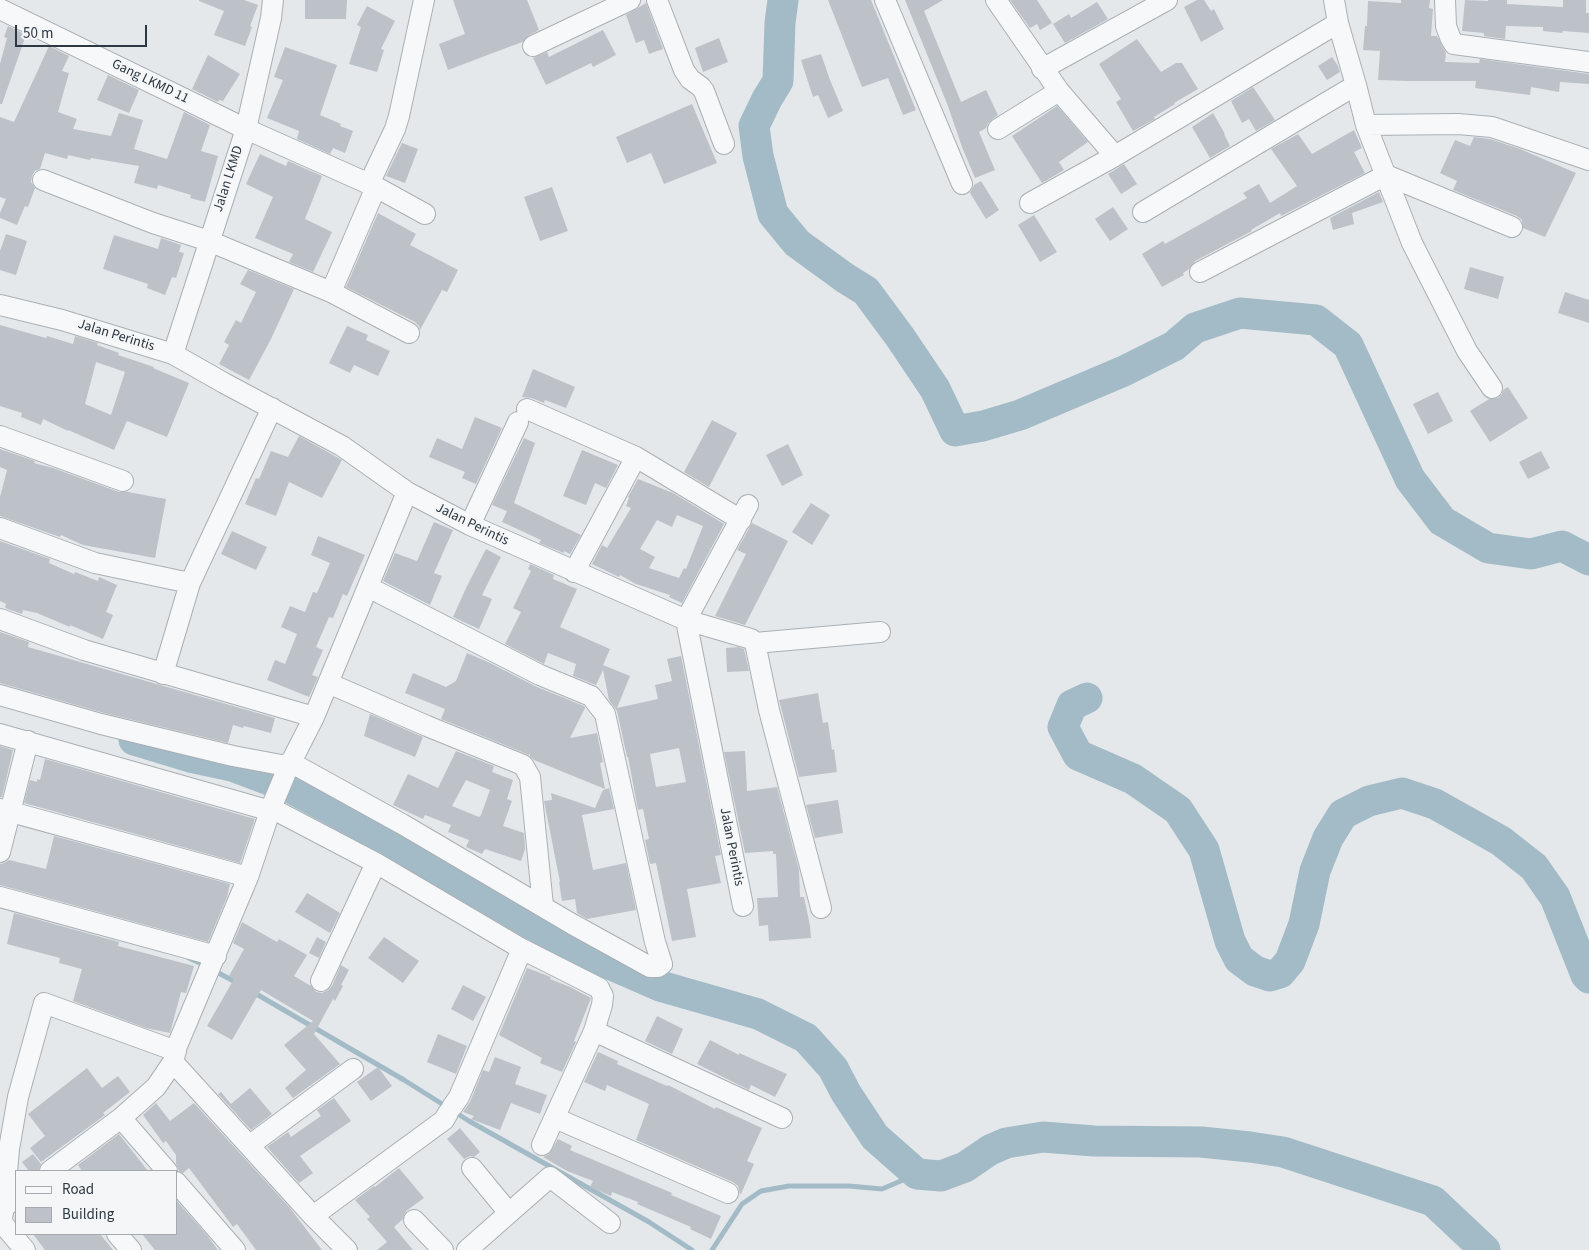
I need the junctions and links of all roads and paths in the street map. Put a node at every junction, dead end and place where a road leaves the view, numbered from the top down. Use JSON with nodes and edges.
{"nodes":[{"id":1,"x":273,"y":0,"type":"edge"},
{"id":2,"x":424,"y":0,"type":"edge"},
{"id":3,"x":630,"y":0,"type":"edge"},
{"id":4,"x":657,"y":0,"type":"edge"},
{"id":5,"x":885,"y":0,"type":"edge"},
{"id":6,"x":996,"y":0,"type":"edge"},
{"id":7,"x":1167,"y":0,"type":"edge"},
{"id":8,"x":1334,"y":0,"type":"edge"},
{"id":9,"x":1445,"y":0,"type":"edge"},
{"id":10,"x":1,"y":15,"type":"edge"},
{"id":11,"x":1338,"y":23,"type":"junction"},
{"id":12,"x":533,"y":46,"type":"dead end"},
{"id":13,"x":1589,"y":62,"type":"edge"},
{"id":14,"x":1042,"y":69,"type":"junction"},
{"id":15,"x":1356,"y":84,"type":"junction"},
{"id":16,"x":1059,"y":91,"type":"junction"},
{"id":17,"x":1366,"y":125,"type":"junction"},
{"id":18,"x":246,"y":129,"type":"junction"},
{"id":19,"x":998,"y":129,"type":"dead end"},
{"id":20,"x":724,"y":144,"type":"dead end"},
{"id":21,"x":1114,"y":156,"type":"junction"},
{"id":22,"x":1589,"y":160,"type":"edge"},
{"id":23,"x":1386,"y":175,"type":"junction"},
{"id":24,"x":43,"y":180,"type":"dead end"},
{"id":25,"x":962,"y":184,"type":"dead end"},
{"id":26,"x":372,"y":186,"type":"junction"},
{"id":27,"x":1030,"y":203,"type":"dead end"},
{"id":28,"x":1143,"y":212,"type":"dead end"},
{"id":29,"x":425,"y":214,"type":"dead end"},
{"id":30,"x":1512,"y":227,"type":"dead end"},
{"id":31,"x":209,"y":241,"type":"junction"},
{"id":32,"x":1200,"y":272,"type":"dead end"},
{"id":33,"x":331,"y":292,"type":"junction"},
{"id":34,"x":0,"y":304,"type":"edge"},
{"id":35,"x":409,"y":333,"type":"dead end"},
{"id":36,"x":173,"y":354,"type":"junction"},
{"id":37,"x":1492,"y":388,"type":"dead end"},
{"id":38,"x":272,"y":408,"type":"junction"},
{"id":39,"x":0,"y":436,"type":"edge"},
{"id":40,"x":636,"y":457,"type":"junction"},
{"id":41,"x":123,"y":481,"type":"dead end"},
{"id":42,"x":407,"y":492,"type":"junction"},
{"id":43,"x":470,"y":525,"type":"junction"},
{"id":44,"x":0,"y":528,"type":"edge"},
{"id":45,"x":574,"y":572,"type":"junction"},
{"id":46,"x":190,"y":583,"type":"junction"},
{"id":47,"x":368,"y":587,"type":"junction"},
{"id":48,"x":0,"y":619,"type":"edge"},
{"id":49,"x":686,"y":620,"type":"junction"},
{"id":50,"x":880,"y":632,"type":"dead end"},
{"id":51,"x":755,"y":643,"type":"junction"},
{"id":52,"x":163,"y":674,"type":"junction"},
{"id":53,"x":328,"y":683,"type":"junction"},
{"id":54,"x":0,"y":695,"type":"edge"},
{"id":55,"x":314,"y":717,"type":"junction"},
{"id":56,"x":0,"y":734,"type":"edge"},
{"id":57,"x":28,"y":742,"type":"junction"},
{"id":58,"x":289,"y":766,"type":"junction"},
{"id":59,"x":272,"y":809,"type":"junction"},
{"id":60,"x":5,"y":811,"type":"edge"},
{"id":61,"x":0,"y":852,"type":"edge"},
{"id":62,"x":376,"y":863,"type":"junction"},
{"id":63,"x":248,"y":877,"type":"junction"},
{"id":64,"x":0,"y":897,"type":"edge"},
{"id":65,"x":543,"y":906,"type":"junction"},
{"id":66,"x":743,"y":906,"type":"dead end"},
{"id":67,"x":821,"y":908,"type":"dead end"},
{"id":68,"x":522,"y":949,"type":"junction"},
{"id":69,"x":216,"y":956,"type":"junction"},
{"id":70,"x":321,"y":981,"type":"dead end"},
{"id":71,"x":594,"y":1031,"type":"junction"},
{"id":72,"x":174,"y":1057,"type":"junction"},
{"id":73,"x":354,"y":1069,"type":"dead end"},
{"id":74,"x":122,"y":1118,"type":"junction"},
{"id":75,"x":555,"y":1118,"type":"junction"},
{"id":76,"x":782,"y":1118,"type":"dead end"},
{"id":77,"x":250,"y":1145,"type":"junction"},
{"id":78,"x":542,"y":1145,"type":"dead end"},
{"id":79,"x":472,"y":1168,"type":"dead end"},
{"id":80,"x":58,"y":1169,"type":"edge"},
{"id":81,"x":166,"y":1170,"type":"edge"},
{"id":82,"x":178,"y":1184,"type":"edge"},
{"id":83,"x":728,"y":1193,"type":"dead end"},
{"id":84,"x":10,"y":1202,"type":"edge"},
{"id":85,"x":509,"y":1213,"type":"junction"},
{"id":86,"x":313,"y":1216,"type":"junction"},
{"id":87,"x":414,"y":1220,"type":"dead end"},
{"id":88,"x":610,"y":1223,"type":"dead end"},
{"id":89,"x":118,"y":1235,"type":"edge"},
{"id":90,"x":25,"y":1250,"type":"edge"},
{"id":91,"x":131,"y":1250,"type":"edge"},
{"id":92,"x":235,"y":1250,"type":"edge"},
{"id":93,"x":347,"y":1250,"type":"edge"},
{"id":94,"x":443,"y":1250,"type":"edge"},
{"id":95,"x":467,"y":1250,"type":"edge"}],
"edges":[{"from":1,"to":18,"type":"street","name":"Jalan LKMD"},
{"from":2,"to":26,"type":"street"},
{"from":3,"to":12,"type":"street"},
{"from":4,"to":20,"type":"street"},
{"from":5,"to":25,"type":"street"},
{"from":6,"to":14,"type":"street"},
{"from":7,"to":14,"type":"street"},
{"from":8,"to":11,"type":"street"},
{"from":9,"to":13,"type":"street"},
{"from":10,"to":18,"type":"street","name":"Gang LKMD 11"},
{"from":11,"to":15,"type":"street"},
{"from":11,"to":21,"type":"street"},
{"from":14,"to":16,"type":"street"},
{"from":15,"to":17,"type":"street"},
{"from":15,"to":28,"type":"street"},
{"from":16,"to":19,"type":"street"},
{"from":16,"to":21,"type":"street"},
{"from":17,"to":22,"type":"street"},
{"from":17,"to":23,"type":"street"},
{"from":18,"to":26,"type":"street","name":"Gang LKMD 11"},
{"from":18,"to":31,"type":"street","name":"Jalan LKMD"},
{"from":21,"to":27,"type":"street"},
{"from":23,"to":30,"type":"street"},
{"from":23,"to":32,"type":"street"},
{"from":23,"to":37,"type":"street"},
{"from":24,"to":31,"type":"street"},
{"from":26,"to":29,"type":"street","name":"Gang LKMD 11"},
{"from":26,"to":33,"type":"street"},
{"from":31,"to":33,"type":"street"},
{"from":31,"to":36,"type":"street","name":"Jalan LKMD"},
{"from":33,"to":35,"type":"street"},
{"from":34,"to":36,"type":"street","name":"Jalan Perintis"},
{"from":36,"to":38,"type":"street","name":"Jalan Perintis"},
{"from":38,"to":42,"type":"street","name":"Jalan Perintis"},
{"from":38,"to":46,"type":"street"},
{"from":39,"to":41,"type":"street"},
{"from":40,"to":43,"type":"street"},
{"from":40,"to":45,"type":"street"},
{"from":40,"to":49,"type":"street"},
{"from":42,"to":43,"type":"street","name":"Jalan Perintis"},
{"from":42,"to":47,"type":"street"},
{"from":43,"to":45,"type":"street","name":"Jalan Perintis"},
{"from":44,"to":46,"type":"street"},
{"from":45,"to":49,"type":"street","name":"Jalan Perintis"},
{"from":46,"to":52,"type":"street"},
{"from":47,"to":53,"type":"street"},
{"from":47,"to":65,"type":"street"},
{"from":48,"to":52,"type":"street"},
{"from":49,"to":51,"type":"street"},
{"from":49,"to":66,"type":"street","name":"Jalan Perintis"},
{"from":50,"to":51,"type":"street"},
{"from":51,"to":67,"type":"street"},
{"from":52,"to":55,"type":"street"},
{"from":53,"to":55,"type":"street"},
{"from":53,"to":65,"type":"street"},
{"from":54,"to":58,"type":"street"},
{"from":55,"to":58,"type":"street"},
{"from":56,"to":57,"type":"street"},
{"from":57,"to":59,"type":"street"},
{"from":57,"to":60,"type":"street"},
{"from":58,"to":59,"type":"street"},
{"from":58,"to":65,"type":"street"},
{"from":59,"to":62,"type":"street"},
{"from":59,"to":63,"type":"street"},
{"from":60,"to":61,"type":"street"},
{"from":60,"to":63,"type":"street"},
{"from":62,"to":68,"type":"street"},
{"from":62,"to":70,"type":"street"},
{"from":63,"to":69,"type":"street"},
{"from":64,"to":69,"type":"street"},
{"from":68,"to":71,"type":"street"},
{"from":68,"to":86,"type":"street"},
{"from":69,"to":72,"type":"street"},
{"from":71,"to":75,"type":"street"},
{"from":71,"to":76,"type":"street"},
{"from":72,"to":74,"type":"street"},
{"from":72,"to":77,"type":"street"},
{"from":72,"to":84,"type":"street"},
{"from":73,"to":77,"type":"street"},
{"from":74,"to":80,"type":"street"},
{"from":74,"to":81,"type":"street"},
{"from":75,"to":78,"type":"street"},
{"from":75,"to":83,"type":"street"},
{"from":77,"to":86,"type":"street"},
{"from":79,"to":85,"type":"street"},
{"from":82,"to":92,"type":"street"},
{"from":84,"to":90,"type":"street"},
{"from":85,"to":88,"type":"street"},
{"from":85,"to":95,"type":"street"},
{"from":86,"to":93,"type":"street"},
{"from":87,"to":94,"type":"street"},
{"from":89,"to":91,"type":"street"}]}
